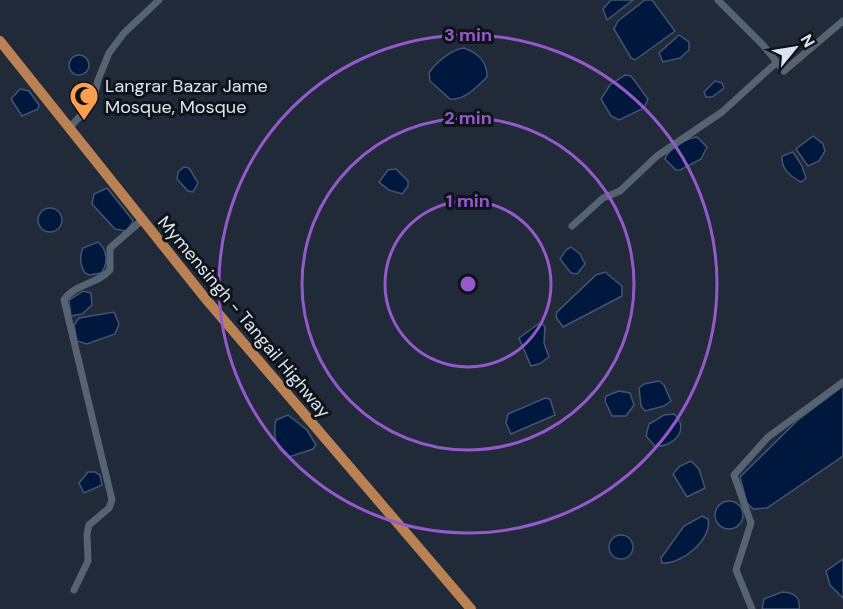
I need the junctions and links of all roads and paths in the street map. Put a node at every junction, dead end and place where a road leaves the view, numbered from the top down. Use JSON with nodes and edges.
{"nodes":[{"id":1,"x":159,"y":0,"type":"edge"},
{"id":2,"x":718,"y":0,"type":"edge"},
{"id":3,"x":843,"y":21,"type":"edge"},
{"id":4,"x":0,"y":40,"type":"edge"},
{"id":5,"x":777,"y":62,"type":"junction"},
{"id":6,"x":69,"y":128,"type":"junction"},
{"id":7,"x":141,"y":221,"type":"junction"},
{"id":8,"x":572,"y":226,"type":"dead end"},
{"id":9,"x":843,"y":382,"type":"edge"},
{"id":10,"x":74,"y":590,"type":"dead end"},
{"id":11,"x":471,"y":609,"type":"edge"},
{"id":12,"x":753,"y":609,"type":"edge"}],
"edges":[{"from":1,"to":6,"type":"street"},
{"from":2,"to":5,"type":"street"},
{"from":3,"to":5,"type":"street"},
{"from":4,"to":6,"type":"highway","name":"Mymensingh - Tangail Highway"},
{"from":5,"to":8,"type":"street"},
{"from":6,"to":7,"type":"highway","name":"Mymensingh - Tangail Highway"},
{"from":7,"to":10,"type":"street"},
{"from":7,"to":11,"type":"highway","name":"Mymensingh - Tangail Highway"},
{"from":9,"to":12,"type":"street"}]}
